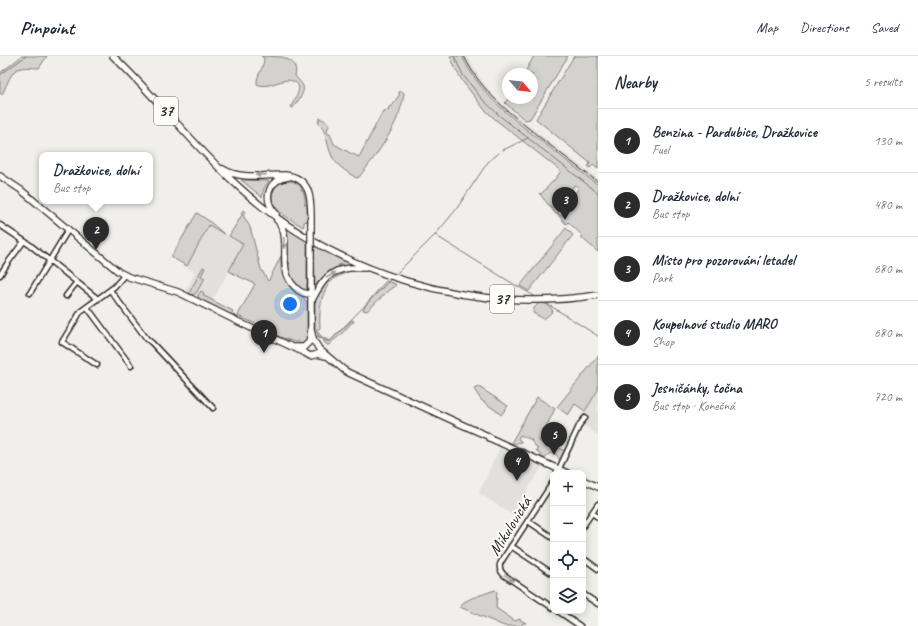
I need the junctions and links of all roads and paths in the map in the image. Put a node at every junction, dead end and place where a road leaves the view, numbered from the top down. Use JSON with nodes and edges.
{"nodes":[{"id":1,"x":113,"y":56,"type":"edge"},
{"id":2,"x":212,"y":161,"type":"junction"},
{"id":3,"x":0,"y":176,"type":"edge"},
{"id":4,"x":297,"y":178,"type":"junction"},
{"id":5,"x":267,"y":210,"type":"junction"},
{"id":6,"x":286,"y":223,"type":"junction"},
{"id":7,"x":0,"y":225,"type":"edge"},
{"id":8,"x":68,"y":230,"type":"junction"},
{"id":9,"x":24,"y":241,"type":"junction"},
{"id":10,"x":50,"y":260,"type":"junction"},
{"id":11,"x":371,"y":268,"type":"junction"},
{"id":12,"x":0,"y":275,"type":"edge"},
{"id":13,"x":124,"y":275,"type":"junction"},
{"id":14,"x":77,"y":282,"type":"junction"},
{"id":15,"x":110,"y":290,"type":"junction"},
{"id":16,"x":30,"y":293,"type":"dead end"},
{"id":17,"x":598,"y":295,"type":"edge"},
{"id":18,"x":66,"y":296,"type":"dead end"},
{"id":19,"x":311,"y":297,"type":"junction"},
{"id":20,"x":98,"y":299,"type":"junction"},
{"id":21,"x":87,"y":307,"type":"junction"},
{"id":22,"x":308,"y":346,"type":"junction"},
{"id":23,"x":318,"y":351,"type":"junction"},
{"id":24,"x":97,"y":365,"type":"dead end"},
{"id":25,"x":131,"y":366,"type":"dead end"},
{"id":26,"x":213,"y":408,"type":"dead end"},
{"id":27,"x":586,"y":418,"type":"dead end"},
{"id":28,"x":465,"y":426,"type":"junction"},
{"id":29,"x":492,"y":439,"type":"junction"},
{"id":30,"x":556,"y":470,"type":"edge"},
{"id":31,"x":558,"y":470,"type":"edge"},
{"id":32,"x":586,"y":481,"type":"edge"},
{"id":33,"x":550,"y":487,"type":"edge"},
{"id":34,"x":598,"y":487,"type":"edge"},
{"id":35,"x":598,"y":504,"type":"edge"},
{"id":36,"x":592,"y":513,"type":"junction"},
{"id":37,"x":598,"y":517,"type":"edge"},
{"id":38,"x":528,"y":521,"type":"junction"},
{"id":39,"x":586,"y":522,"type":"edge"},
{"id":40,"x":550,"y":536,"type":"edge"},
{"id":41,"x":511,"y":546,"type":"junction"},
{"id":42,"x":586,"y":560,"type":"edge"},
{"id":43,"x":598,"y":569,"type":"edge"},
{"id":44,"x":550,"y":571,"type":"edge"},
{"id":45,"x":586,"y":596,"type":"edge"},
{"id":46,"x":598,"y":604,"type":"edge"},
{"id":47,"x":550,"y":606,"type":"edge"},
{"id":48,"x":562,"y":614,"type":"edge"},
{"id":49,"x":580,"y":626,"type":"edge"}],
"edges":[{"from":1,"to":2,"type":"main road","number":"37"},
{"from":4,"to":2,"type":"main road","one_way":true},
{"from":2,"to":5,"type":"main road","number":"37"},
{"from":3,"to":8,"type":"main road"},
{"from":4,"to":6,"type":"main road"},
{"from":4,"to":19,"type":"main road","bridge":true},
{"from":5,"to":6,"type":"main road","number":"37"},
{"from":5,"to":19,"type":"main road","one_way":true},
{"from":6,"to":11,"type":"main road","number":"37"},
{"from":7,"to":9,"type":"street"},
{"from":8,"to":10,"type":"street"},
{"from":8,"to":13,"type":"main road"},
{"from":9,"to":10,"type":"street"},
{"from":9,"to":12,"type":"street"},
{"from":10,"to":14,"type":"street"},
{"from":10,"to":16,"type":"street"},
{"from":11,"to":17,"type":"main road","number":"37"},
{"from":19,"to":11,"type":"main road","one_way":true},
{"from":13,"to":15,"type":"street"},
{"from":13,"to":22,"type":"main road"},
{"from":14,"to":18,"type":"street"},
{"from":14,"to":20,"type":"street"},
{"from":15,"to":20,"type":"street"},
{"from":15,"to":26,"type":"street"},
{"from":19,"to":22,"type":"main road"},
{"from":20,"to":21,"type":"street"},
{"from":21,"to":24,"type":"street"},
{"from":21,"to":25,"type":"street"},
{"from":22,"to":23,"type":"main road"},
{"from":22,"to":23,"type":"main road"},
{"from":23,"to":28,"type":"main road"},
{"from":27,"to":31,"type":"street"},
{"from":28,"to":29,"type":"main road"},
{"from":28,"to":29,"type":"main road"},
{"from":29,"to":30,"type":"main road"},
{"from":32,"to":34,"type":"main road"},
{"from":33,"to":38,"type":"street","name":"Mikulovická"},
{"from":35,"to":36,"type":"street"},
{"from":36,"to":37,"type":"street"},
{"from":36,"to":39,"type":"street"},
{"from":38,"to":40,"type":"street"},
{"from":38,"to":41,"type":"street","name":"Mikulovická"},
{"from":41,"to":44,"type":"street"},
{"from":41,"to":47,"type":"street","name":"Mikulovická","one_way":true},
{"from":42,"to":43,"type":"street"},
{"from":45,"to":46,"type":"street"},
{"from":48,"to":49,"type":"street"}]}
